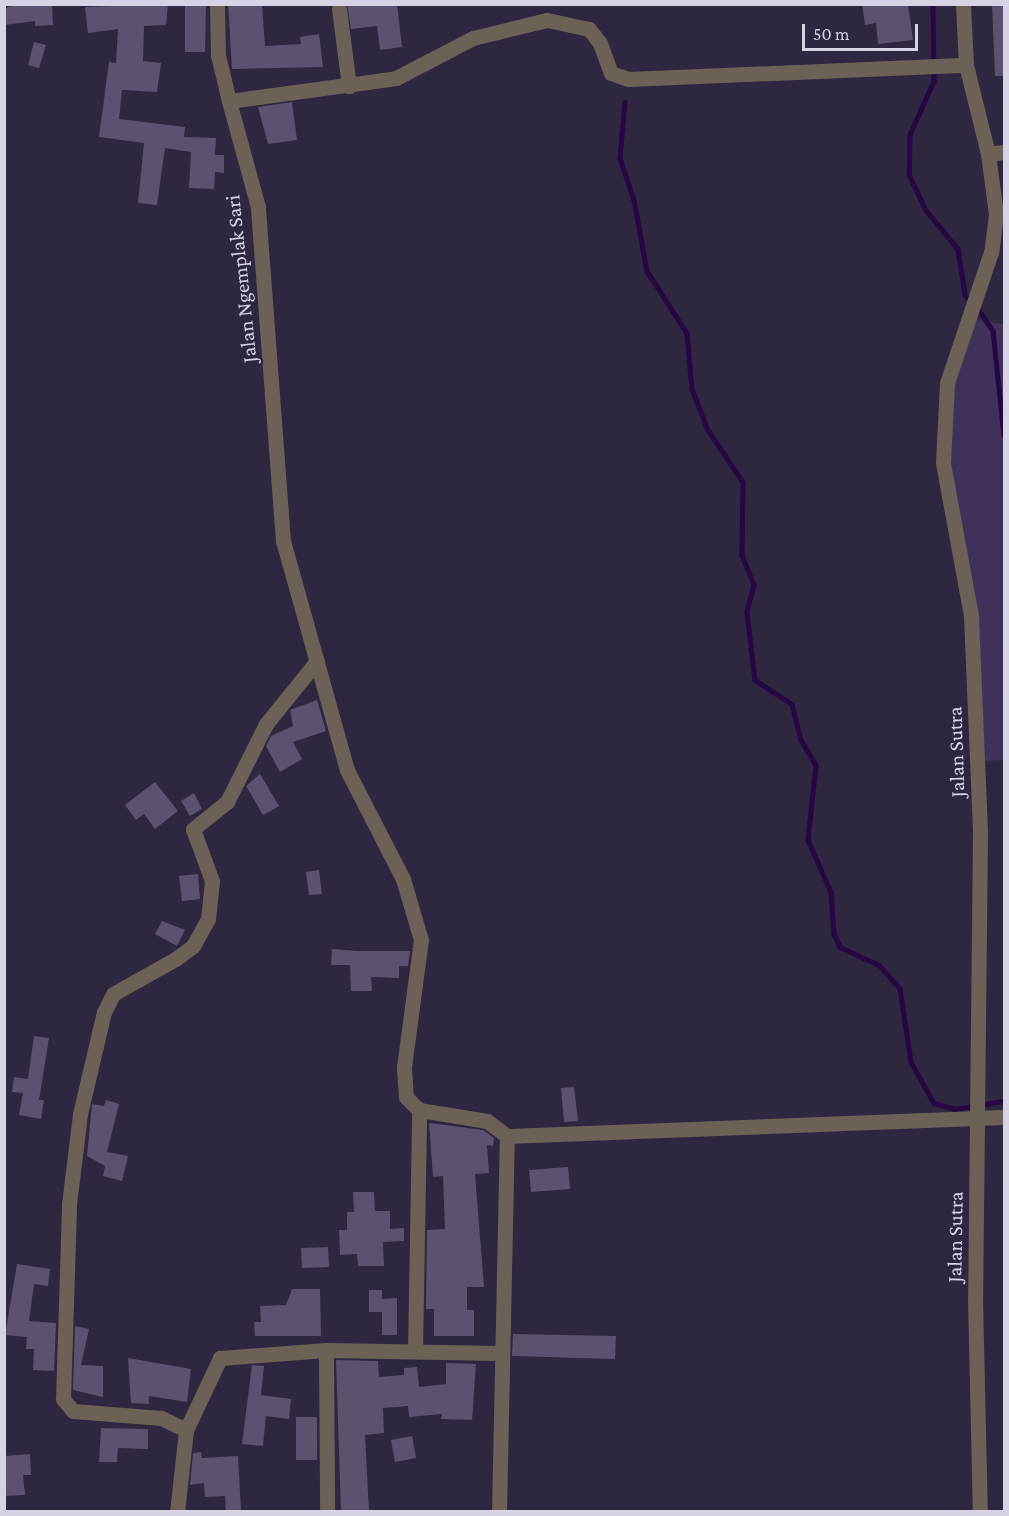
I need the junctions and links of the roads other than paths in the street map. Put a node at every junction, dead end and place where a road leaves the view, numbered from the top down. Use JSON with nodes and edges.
{"nodes":[{"id":1,"x":217,"y":4,"type":"edge"},
{"id":2,"x":963,"y":4,"type":"edge"},
{"id":3,"x":339,"y":9,"type":"dead end"},
{"id":4,"x":966,"y":65,"type":"junction"},
{"id":5,"x":349,"y":86,"type":"junction"},
{"id":6,"x":229,"y":101,"type":"junction"},
{"id":7,"x":1005,"y":152,"type":"edge"},
{"id":8,"x":988,"y":154,"type":"junction"},
{"id":9,"x":317,"y":661,"type":"junction"},
{"id":10,"x":977,"y":1109,"type":"junction"},
{"id":11,"x":419,"y":1110,"type":"junction"},
{"id":12,"x":1005,"y":1118,"type":"edge"},
{"id":13,"x":507,"y":1136,"type":"junction"},
{"id":14,"x":326,"y":1350,"type":"junction"},
{"id":15,"x":415,"y":1351,"type":"junction"},
{"id":16,"x":500,"y":1353,"type":"junction"},
{"id":17,"x":186,"y":1430,"type":"junction"},
{"id":18,"x":177,"y":1512,"type":"edge"},
{"id":19,"x":327,"y":1512,"type":"edge"},
{"id":20,"x":499,"y":1512,"type":"edge"},
{"id":21,"x":980,"y":1512,"type":"edge"}],
"edges":[{"from":1,"to":6,"type":"street","name":"Jalan Ngemplak Sari"},
{"from":2,"to":4,"type":"street","name":"Jalan Sutra"},
{"from":3,"to":5,"type":"street"},
{"from":4,"to":5,"type":"street"},
{"from":4,"to":8,"type":"street","name":"Jalan Sutra"},
{"from":5,"to":6,"type":"street"},
{"from":6,"to":9,"type":"street","name":"Jalan Ngemplak Sari"},
{"from":7,"to":8,"type":"street"},
{"from":8,"to":10,"type":"street","name":"Jalan Sutra"},
{"from":9,"to":11,"type":"street","name":"Jalan Ngemplak Sari"},
{"from":9,"to":17,"type":"street"},
{"from":10,"to":12,"type":"street"},
{"from":10,"to":13,"type":"street"},
{"from":10,"to":21,"type":"street","name":"Jalan Sutra"},
{"from":11,"to":13,"type":"street"},
{"from":11,"to":15,"type":"street"},
{"from":13,"to":16,"type":"street"},
{"from":14,"to":15,"type":"street"},
{"from":14,"to":17,"type":"street"},
{"from":14,"to":19,"type":"street"},
{"from":15,"to":16,"type":"street"},
{"from":16,"to":20,"type":"street"},
{"from":17,"to":18,"type":"street"}]}
